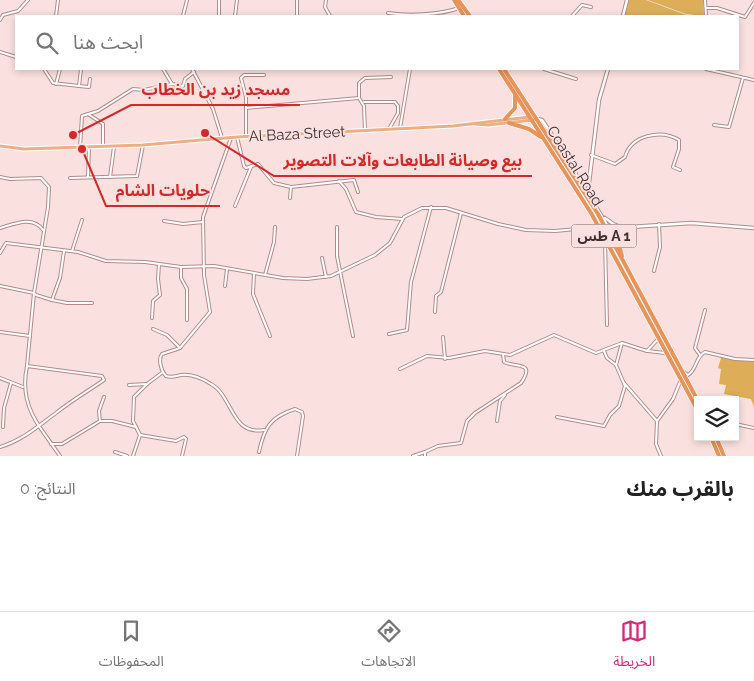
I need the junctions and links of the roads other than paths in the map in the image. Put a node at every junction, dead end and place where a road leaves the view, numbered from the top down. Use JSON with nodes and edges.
{"nodes":[{"id":1,"x":28,"y":0,"type":"edge"},
{"id":2,"x":58,"y":0,"type":"edge"},
{"id":3,"x":186,"y":0,"type":"edge"},
{"id":4,"x":219,"y":0,"type":"edge"},
{"id":5,"x":237,"y":0,"type":"edge"},
{"id":6,"x":297,"y":0,"type":"edge"},
{"id":7,"x":326,"y":0,"type":"edge"},
{"id":8,"x":454,"y":0,"type":"edge"},
{"id":9,"x":458,"y":0,"type":"edge"},
{"id":10,"x":627,"y":0,"type":"edge"},
{"id":11,"x":705,"y":0,"type":"edge"},
{"id":12,"x":754,"y":3,"type":"edge"},
{"id":13,"x":591,"y":7,"type":"dead end"},
{"id":14,"x":459,"y":8,"type":"junction"},
{"id":15,"x":706,"y":8,"type":"junction"},
{"id":16,"x":429,"y":12,"type":"joint"},
{"id":17,"x":388,"y":13,"type":"dead end"},
{"id":18,"x":56,"y":15,"type":"edge"},
{"id":19,"x":183,"y":15,"type":"edge"},
{"id":20,"x":219,"y":15,"type":"edge"},
{"id":21,"x":236,"y":15,"type":"edge"},
{"id":22,"x":297,"y":15,"type":"edge"},
{"id":23,"x":329,"y":15,"type":"edge"},
{"id":24,"x":401,"y":15,"type":"edge"},
{"id":25,"x":413,"y":15,"type":"edge"},
{"id":26,"x":463,"y":15,"type":"edge"},
{"id":27,"x":469,"y":15,"type":"edge"},
{"id":28,"x":573,"y":15,"type":"edge"},
{"id":29,"x":623,"y":15,"type":"edge"},
{"id":30,"x":706,"y":15,"type":"edge"},
{"id":31,"x":739,"y":15,"type":"edge"},
{"id":32,"x":739,"y":15,"type":"edge"},
{"id":33,"x":0,"y":20,"type":"edge"},
{"id":34,"x":0,"y":52,"type":"edge"},
{"id":35,"x":15,"y":57,"type":"edge"},
{"id":36,"x":45,"y":70,"type":"edge"},
{"id":37,"x":60,"y":70,"type":"edge"},
{"id":38,"x":81,"y":70,"type":"edge"},
{"id":39,"x":163,"y":70,"type":"edge"},
{"id":40,"x":410,"y":70,"type":"edge"},
{"id":41,"x":500,"y":70,"type":"edge"},
{"id":42,"x":505,"y":70,"type":"edge"},
{"id":43,"x":546,"y":70,"type":"edge"},
{"id":44,"x":608,"y":70,"type":"edge"},
{"id":45,"x":710,"y":70,"type":"edge"},
{"id":46,"x":194,"y":72,"type":"joint"},
{"id":47,"x":551,"y":72,"type":"joint"},
{"id":48,"x":264,"y":75,"type":"dead end"},
{"id":49,"x":391,"y":77,"type":"dead end"},
{"id":50,"x":743,"y":78,"type":"junction"},
{"id":51,"x":90,"y":79,"type":"dead end"},
{"id":52,"x":576,"y":79,"type":"dead end"},
{"id":53,"x":754,"y":80,"type":"edge"},
{"id":54,"x":56,"y":84,"type":"junction"},
{"id":55,"x":172,"y":84,"type":"junction"},
{"id":56,"x":79,"y":86,"type":"junction"},
{"id":57,"x":515,"y":94,"type":"junction"},
{"id":58,"x":359,"y":98,"type":"junction"},
{"id":59,"x":364,"y":102,"type":"junction"},
{"id":60,"x":246,"y":108,"type":"junction"},
{"id":61,"x":88,"y":114,"type":"junction"},
{"id":62,"x":505,"y":118,"type":"junction"},
{"id":63,"x":533,"y":118,"type":"junction"},
{"id":64,"x":509,"y":123,"type":"junction"},
{"id":65,"x":474,"y":124,"type":"junction"},
{"id":66,"x":714,"y":125,"type":"dead end"},
{"id":67,"x":400,"y":128,"type":"junction"},
{"id":68,"x":390,"y":129,"type":"junction"},
{"id":69,"x":364,"y":130,"type":"junction"},
{"id":70,"x":237,"y":137,"type":"junction"},
{"id":71,"x":222,"y":138,"type":"junction"},
{"id":72,"x":231,"y":138,"type":"junction"},
{"id":73,"x":246,"y":138,"type":"junction"},
{"id":74,"x":544,"y":138,"type":"junction"},
{"id":75,"x":103,"y":145,"type":"junction"},
{"id":76,"x":114,"y":145,"type":"junction"},
{"id":77,"x":143,"y":145,"type":"junction"},
{"id":78,"x":0,"y":146,"type":"edge"},
{"id":79,"x":89,"y":146,"type":"junction"},
{"id":80,"x":80,"y":147,"type":"junction"},
{"id":81,"x":591,"y":155,"type":"junction"},
{"id":82,"x":251,"y":167,"type":"junction"},
{"id":83,"x":680,"y":170,"type":"dead end"},
{"id":84,"x":0,"y":177,"type":"edge"},
{"id":85,"x":88,"y":177,"type":"junction"},
{"id":86,"x":110,"y":177,"type":"junction"},
{"id":87,"x":70,"y":178,"type":"dead end"},
{"id":88,"x":590,"y":180,"type":"junction"},
{"id":89,"x":339,"y":181,"type":"junction"},
{"id":90,"x":582,"y":183,"type":"junction"},
{"id":91,"x":291,"y":187,"type":"junction"},
{"id":92,"x":588,"y":191,"type":"junction"},
{"id":93,"x":358,"y":192,"type":"dead end"},
{"id":94,"x":290,"y":198,"type":"dead end"},
{"id":95,"x":235,"y":206,"type":"dead end"},
{"id":96,"x":431,"y":207,"type":"junction"},
{"id":97,"x":461,"y":212,"type":"junction"},
{"id":98,"x":604,"y":217,"type":"junction"},
{"id":99,"x":402,"y":219,"type":"junction"},
{"id":100,"x":82,"y":220,"type":"dead end"},
{"id":101,"x":164,"y":221,"type":"dead end"},
{"id":102,"x":203,"y":222,"type":"junction"},
{"id":103,"x":659,"y":224,"type":"junction"},
{"id":104,"x":617,"y":225,"type":"junction"},
{"id":105,"x":275,"y":227,"type":"dead end"},
{"id":106,"x":337,"y":227,"type":"dead end"},
{"id":107,"x":599,"y":227,"type":"junction"},
{"id":108,"x":630,"y":227,"type":"junction"},
{"id":109,"x":0,"y":228,"type":"edge"},
{"id":110,"x":754,"y":228,"type":"edge"},
{"id":111,"x":43,"y":230,"type":"junction"},
{"id":112,"x":610,"y":230,"type":"junction"},
{"id":113,"x":619,"y":233,"type":"junction"},
{"id":114,"x":605,"y":238,"type":"junction"},
{"id":115,"x":41,"y":248,"type":"junction"},
{"id":116,"x":62,"y":250,"type":"junction"},
{"id":117,"x":72,"y":251,"type":"junction"},
{"id":118,"x":0,"y":253,"type":"edge"},
{"id":119,"x":322,"y":258,"type":"dead end"},
{"id":120,"x":159,"y":264,"type":"junction"},
{"id":121,"x":625,"y":265,"type":"junction"},
{"id":122,"x":204,"y":266,"type":"junction"},
{"id":123,"x":182,"y":268,"type":"junction"},
{"id":124,"x":227,"y":269,"type":"junction"},
{"id":125,"x":654,"y":271,"type":"dead end"},
{"id":126,"x":340,"y":272,"type":"junction"},
{"id":127,"x":254,"y":274,"type":"junction"},
{"id":128,"x":265,"y":275,"type":"junction"},
{"id":129,"x":326,"y":277,"type":"junction"},
{"id":130,"x":0,"y":286,"type":"edge"},
{"id":131,"x":225,"y":286,"type":"dead end"},
{"id":132,"x":34,"y":293,"type":"junction"},
{"id":133,"x":52,"y":300,"type":"junction"},
{"id":134,"x":92,"y":303,"type":"dead end"},
{"id":135,"x":705,"y":310,"type":"dead end"},
{"id":136,"x":435,"y":312,"type":"dead end"},
{"id":137,"x":152,"y":318,"type":"dead end"},
{"id":138,"x":187,"y":320,"type":"dead end"},
{"id":139,"x":607,"y":325,"type":"dead end"},
{"id":140,"x":153,"y":329,"type":"dead end"},
{"id":141,"x":0,"y":332,"type":"edge"},
{"id":142,"x":390,"y":334,"type":"dead end"},
{"id":143,"x":30,"y":336,"type":"junction"},
{"id":144,"x":270,"y":336,"type":"dead end"},
{"id":145,"x":353,"y":336,"type":"dead end"},
{"id":146,"x":443,"y":337,"type":"dead end"},
{"id":147,"x":659,"y":338,"type":"junction"},
{"id":148,"x":622,"y":343,"type":"junction"},
{"id":149,"x":180,"y":348,"type":"junction"},
{"id":150,"x":604,"y":351,"type":"junction"},
{"id":151,"x":647,"y":351,"type":"junction"},
{"id":152,"x":503,"y":354,"type":"junction"},
{"id":153,"x":668,"y":354,"type":"junction"},
{"id":154,"x":700,"y":355,"type":"junction"},
{"id":155,"x":445,"y":359,"type":"junction"},
{"id":156,"x":754,"y":360,"type":"edge"},
{"id":157,"x":616,"y":365,"type":"junction"},
{"id":158,"x":27,"y":366,"type":"junction"},
{"id":159,"x":400,"y":369,"type":"dead end"},
{"id":160,"x":163,"y":372,"type":"junction"},
{"id":161,"x":683,"y":372,"type":"junction"},
{"id":162,"x":0,"y":378,"type":"edge"},
{"id":163,"x":681,"y":380,"type":"junction"},
{"id":164,"x":11,"y":383,"type":"junction"},
{"id":165,"x":624,"y":383,"type":"junction"},
{"id":166,"x":147,"y":384,"type":"junction"},
{"id":167,"x":129,"y":385,"type":"dead end"},
{"id":168,"x":24,"y":387,"type":"junction"},
{"id":169,"x":506,"y":393,"type":"junction"},
{"id":170,"x":696,"y":396,"type":"edge"},
{"id":171,"x":104,"y":397,"type":"dead end"},
{"id":172,"x":694,"y":404,"type":"edge"},
{"id":173,"x":557,"y":418,"type":"dead end"},
{"id":174,"x":100,"y":420,"type":"junction"},
{"id":175,"x":497,"y":420,"type":"dead end"},
{"id":176,"x":657,"y":421,"type":"junction"},
{"id":177,"x":739,"y":425,"type":"edge"},
{"id":178,"x":3,"y":427,"type":"dead end"},
{"id":179,"x":136,"y":427,"type":"junction"},
{"id":180,"x":40,"y":428,"type":"junction"},
{"id":181,"x":754,"y":428,"type":"edge"},
{"id":182,"x":264,"y":430,"type":"junction"},
{"id":183,"x":140,"y":435,"type":"junction"},
{"id":184,"x":713,"y":441,"type":"edge"},
{"id":185,"x":718,"y":441,"type":"edge"},
{"id":186,"x":51,"y":444,"type":"junction"},
{"id":187,"x":0,"y":446,"type":"edge"},
{"id":188,"x":114,"y":452,"type":"dead end"},
{"id":189,"x":259,"y":452,"type":"dead end"},
{"id":190,"x":425,"y":454,"type":"edge"},
{"id":191,"x":60,"y":456,"type":"edge"},
{"id":192,"x":127,"y":456,"type":"edge"},
{"id":193,"x":133,"y":456,"type":"edge"},
{"id":194,"x":182,"y":456,"type":"edge"},
{"id":195,"x":297,"y":456,"type":"edge"},
{"id":196,"x":413,"y":456,"type":"edge"},
{"id":197,"x":661,"y":456,"type":"edge"},
{"id":198,"x":719,"y":456,"type":"edge"},
{"id":199,"x":724,"y":456,"type":"edge"}],
"edges":[{"from":1,"to":33,"type":"street"},
{"from":2,"to":18,"type":"street"},
{"from":3,"to":19,"type":"street"},
{"from":4,"to":20,"type":"street"},
{"from":5,"to":21,"type":"street"},
{"from":6,"to":22,"type":"street"},
{"from":7,"to":23,"type":"street"},
{"from":8,"to":14,"type":"highway"},
{"from":9,"to":27,"type":"highway"},
{"from":10,"to":29,"type":"street"},
{"from":11,"to":15,"type":"street"},
{"from":12,"to":32,"type":"street"},
{"from":13,"to":28,"type":"street"},
{"from":14,"to":16,"type":"street"},
{"from":14,"to":26,"type":"highway"},
{"from":15,"to":30,"type":"street"},
{"from":15,"to":31,"type":"street"},
{"from":16,"to":25,"type":"street"},
{"from":17,"to":24,"type":"street"},
{"from":34,"to":35,"type":"street"},
{"from":36,"to":54,"type":"street"},
{"from":37,"to":54,"type":"street"},
{"from":38,"to":56,"type":"street"},
{"from":39,"to":55,"type":"street"},
{"from":40,"to":67,"type":"street"},
{"from":41,"to":57,"type":"highway","name":"Coastal Road","number":"طس A 1"},
{"from":42,"to":63,"type":"highway","name":"Coastal Road","number":"طس A 1"},
{"from":43,"to":47,"type":"street"},
{"from":44,"to":81,"type":"street"},
{"from":45,"to":50,"type":"street"},
{"from":46,"to":55,"type":"street"},
{"from":46,"to":71,"type":"street"},
{"from":47,"to":52,"type":"street"},
{"from":48,"to":60,"type":"street"},
{"from":49,"to":58,"type":"street"},
{"from":50,"to":53,"type":"street"},
{"from":50,"to":66,"type":"street"},
{"from":51,"to":56,"type":"street"},
{"from":54,"to":56,"type":"street"},
{"from":55,"to":61,"type":"street"},
{"from":57,"to":62,"type":"highway"},
{"from":57,"to":63,"type":"highway","name":"Coastal Road","number":"طس A 1"},
{"from":58,"to":59,"type":"street"},
{"from":58,"to":60,"type":"street"},
{"from":59,"to":68,"type":"street"},
{"from":59,"to":69,"type":"street"},
{"from":60,"to":73,"type":"street"},
{"from":61,"to":75,"type":"street"},
{"from":61,"to":80,"type":"street"},
{"from":62,"to":63,"type":"main road"},
{"from":62,"to":65,"type":"main road"},
{"from":63,"to":64,"type":"main road"},
{"from":63,"to":74,"type":"highway","name":"Coastal Road","number":"طس A 1"},
{"from":63,"to":90,"type":"street"},
{"from":63,"to":121,"type":"highway","name":"Coastal Road","number":"طس A 1"},
{"from":64,"to":65,"type":"main road"},
{"from":64,"to":74,"type":"highway"},
{"from":65,"to":67,"type":"main road","name":"Al Baza Street"},
{"from":67,"to":68,"type":"main road","name":"Al Baza Street"},
{"from":68,"to":69,"type":"main road","name":"Al Baza Street"},
{"from":69,"to":73,"type":"main road","name":"Al Baza Street"},
{"from":70,"to":72,"type":"main road","name":"Al Baza Street"},
{"from":70,"to":73,"type":"main road","name":"Al Baza Street"},
{"from":70,"to":82,"type":"street"},
{"from":71,"to":72,"type":"main road","name":"Al Baza Street"},
{"from":71,"to":77,"type":"main road","name":"Al Baza Street"},
{"from":72,"to":102,"type":"street"},
{"from":74,"to":107,"type":"highway","name":"Coastal Road","number":"طس A 1"},
{"from":75,"to":76,"type":"main road","name":"Al Baza Street"},
{"from":75,"to":79,"type":"main road","name":"Al Baza Street"},
{"from":76,"to":77,"type":"main road","name":"Al Baza Street"},
{"from":76,"to":86,"type":"street"},
{"from":77,"to":86,"type":"street"},
{"from":78,"to":80,"type":"main road","name":"Al Baza Street"},
{"from":79,"to":80,"type":"main road","name":"Al Baza Street"},
{"from":79,"to":85,"type":"street"},
{"from":81,"to":83,"type":"street"},
{"from":81,"to":88,"type":"street"},
{"from":82,"to":91,"type":"street"},
{"from":82,"to":95,"type":"street"},
{"from":84,"to":111,"type":"street"},
{"from":85,"to":86,"type":"street"},
{"from":85,"to":87,"type":"street"},
{"from":88,"to":90,"type":"street"},
{"from":88,"to":92,"type":"street"},
{"from":89,"to":91,"type":"street"},
{"from":89,"to":93,"type":"street"},
{"from":89,"to":99,"type":"street"},
{"from":90,"to":92,"type":"street"},
{"from":91,"to":94,"type":"street"},
{"from":92,"to":98,"type":"street"},
{"from":96,"to":97,"type":"street"},
{"from":96,"to":99,"type":"street"},
{"from":96,"to":142,"type":"street"},
{"from":97,"to":107,"type":"street"},
{"from":97,"to":136,"type":"street"},
{"from":98,"to":104,"type":"street"},
{"from":98,"to":112,"type":"street"},
{"from":99,"to":126,"type":"street"},
{"from":100,"to":117,"type":"street"},
{"from":101,"to":102,"type":"street"},
{"from":102,"to":122,"type":"street"},
{"from":103,"to":108,"type":"street"},
{"from":103,"to":110,"type":"street"},
{"from":103,"to":125,"type":"street"},
{"from":104,"to":108,"type":"street"},
{"from":104,"to":112,"type":"street"},
{"from":104,"to":113,"type":"street"},
{"from":105,"to":128,"type":"street"},
{"from":106,"to":126,"type":"street"},
{"from":107,"to":114,"type":"highway","name":"Coastal Road","number":"طس A 1"},
{"from":108,"to":113,"type":"street"},
{"from":109,"to":111,"type":"street"},
{"from":111,"to":115,"type":"street"},
{"from":112,"to":113,"type":"street"},
{"from":113,"to":121,"type":"highway"},
{"from":114,"to":139,"type":"street"},
{"from":114,"to":147,"type":"highway","name":"Coastal Road","number":"طس A 1"},
{"from":115,"to":116,"type":"street"},
{"from":115,"to":118,"type":"street"},
{"from":115,"to":132,"type":"street"},
{"from":116,"to":117,"type":"street"},
{"from":116,"to":133,"type":"street"},
{"from":117,"to":120,"type":"street"},
{"from":119,"to":129,"type":"street"},
{"from":120,"to":123,"type":"street"},
{"from":120,"to":137,"type":"street"},
{"from":121,"to":161,"type":"highway","name":"Coastal Road","number":"طس A 1"},
{"from":122,"to":123,"type":"street"},
{"from":122,"to":124,"type":"street"},
{"from":122,"to":149,"type":"street"},
{"from":123,"to":138,"type":"street"},
{"from":124,"to":127,"type":"street"},
{"from":124,"to":131,"type":"street"},
{"from":126,"to":129,"type":"street"},
{"from":126,"to":145,"type":"street"},
{"from":127,"to":128,"type":"street"},
{"from":127,"to":144,"type":"street"},
{"from":128,"to":129,"type":"street"},
{"from":130,"to":132,"type":"street"},
{"from":132,"to":133,"type":"street"},
{"from":132,"to":143,"type":"street"},
{"from":133,"to":134,"type":"street"},
{"from":135,"to":154,"type":"street"},
{"from":140,"to":149,"type":"street"},
{"from":141,"to":143,"type":"street"},
{"from":143,"to":158,"type":"street"},
{"from":146,"to":155,"type":"street"},
{"from":147,"to":151,"type":"street"},
{"from":147,"to":153,"type":"highway","name":"Coastal Road","number":"طس A 1"},
{"from":148,"to":150,"type":"street"},
{"from":148,"to":151,"type":"street"},
{"from":148,"to":157,"type":"street"},
{"from":149,"to":160,"type":"street"},
{"from":150,"to":152,"type":"street"},
{"from":150,"to":157,"type":"street"},
{"from":151,"to":153,"type":"street"},
{"from":152,"to":155,"type":"street"},
{"from":152,"to":169,"type":"street"},
{"from":153,"to":163,"type":"highway","name":"Coastal Road","number":"طس A 1"},
{"from":154,"to":156,"type":"street"},
{"from":154,"to":161,"type":"street"},
{"from":155,"to":159,"type":"street"},
{"from":157,"to":165,"type":"street"},
{"from":158,"to":168,"type":"street"},
{"from":158,"to":180,"type":"street"},
{"from":160,"to":166,"type":"street"},
{"from":160,"to":182,"type":"street"},
{"from":161,"to":170,"type":"highway","name":"Coastal Road","number":"طس A 1"},
{"from":162,"to":164,"type":"street"},
{"from":163,"to":172,"type":"highway","name":"Coastal Road","number":"طس A 1"},
{"from":163,"to":176,"type":"street"},
{"from":164,"to":168,"type":"street"},
{"from":164,"to":178,"type":"street"},
{"from":165,"to":173,"type":"street"},
{"from":165,"to":176,"type":"street"},
{"from":166,"to":167,"type":"street"},
{"from":166,"to":179,"type":"street"},
{"from":168,"to":180,"type":"street"},
{"from":169,"to":175,"type":"street"},
{"from":169,"to":190,"type":"street"},
{"from":171,"to":174,"type":"street"},
{"from":174,"to":179,"type":"street"},
{"from":174,"to":186,"type":"street"},
{"from":176,"to":197,"type":"street"},
{"from":177,"to":181,"type":"street"},
{"from":179,"to":183,"type":"street"},
{"from":180,"to":186,"type":"street"},
{"from":180,"to":187,"type":"street"},
{"from":182,"to":189,"type":"street"},
{"from":182,"to":195,"type":"street"},
{"from":183,"to":193,"type":"street"},
{"from":183,"to":194,"type":"street"},
{"from":184,"to":198,"type":"highway"},
{"from":185,"to":199,"type":"highway"},
{"from":186,"to":191,"type":"street"},
{"from":188,"to":192,"type":"street"},
{"from":190,"to":196,"type":"street"}]}
